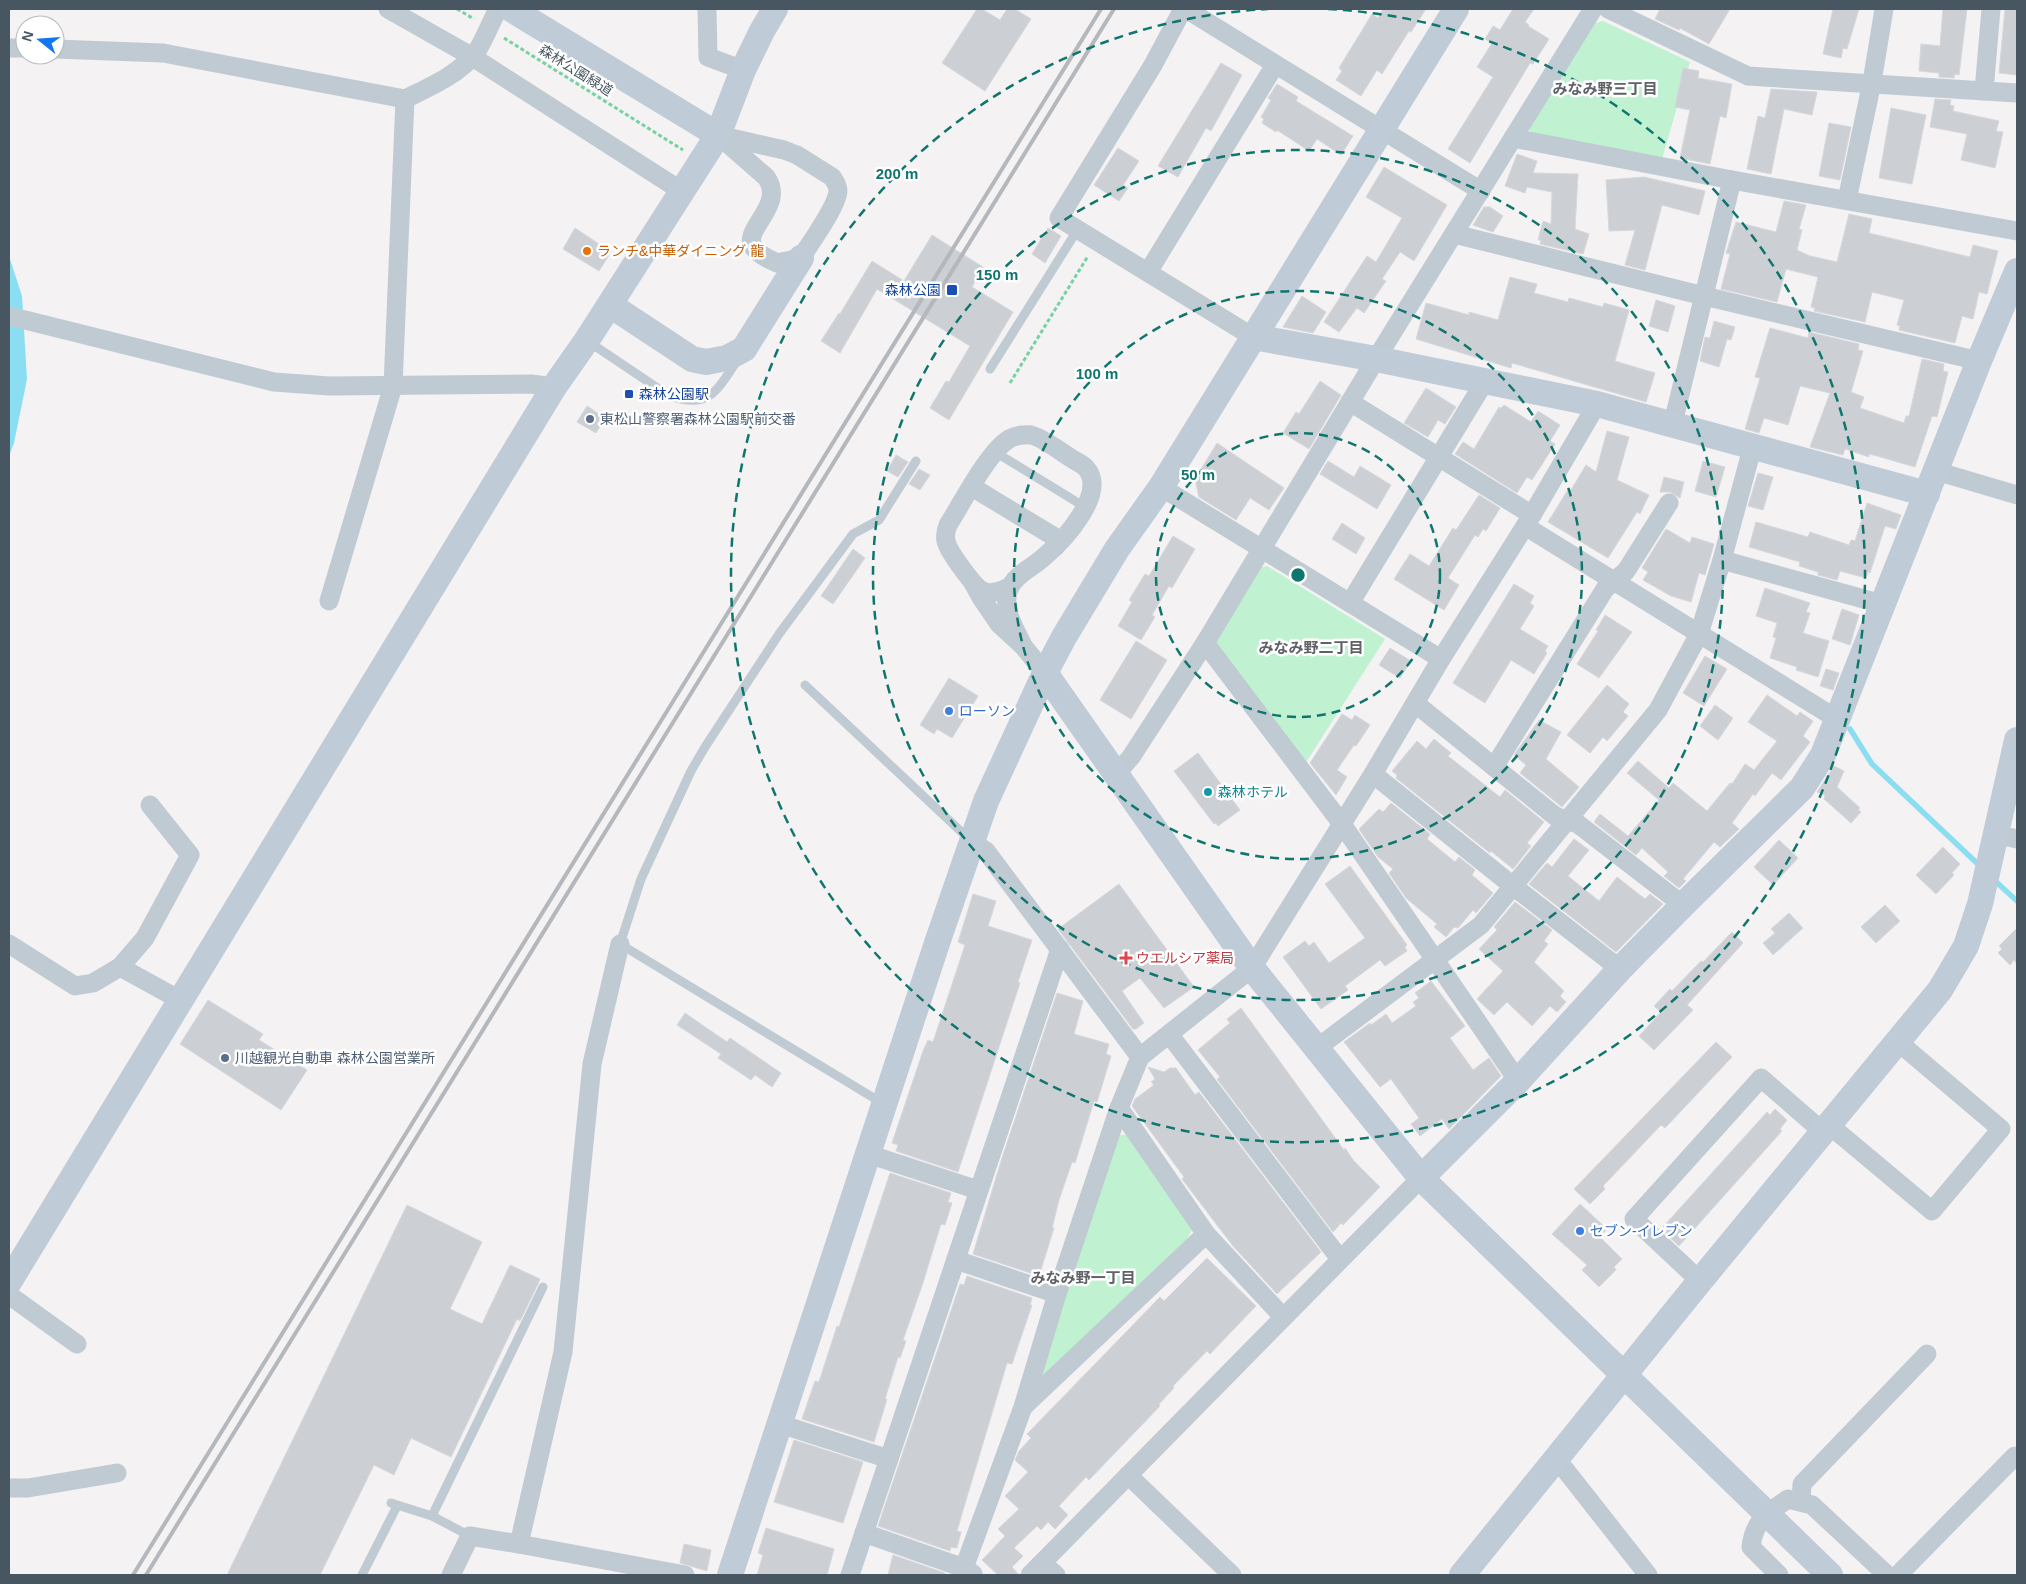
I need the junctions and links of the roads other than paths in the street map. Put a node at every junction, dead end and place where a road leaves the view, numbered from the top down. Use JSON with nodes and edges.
{"nodes":[{"id":1,"x":388,"y":9,"type":"edge"},
{"id":2,"x":498,"y":9,"type":"edge"},
{"id":3,"x":511,"y":9,"type":"edge"},
{"id":4,"x":707,"y":9,"type":"edge"},
{"id":5,"x":775,"y":9,"type":"edge"},
{"id":6,"x":1184,"y":9,"type":"edge"},
{"id":7,"x":1456,"y":9,"type":"edge"},
{"id":8,"x":1593,"y":9,"type":"edge"},
{"id":9,"x":1608,"y":9,"type":"edge"},
{"id":10,"x":1884,"y":9,"type":"edge"},
{"id":11,"x":1991,"y":9,"type":"edge"},
{"id":12,"x":1642,"y":16,"type":"edge"},
{"id":13,"x":65,"y":49,"type":"edge"},
{"id":14,"x":471,"y":56,"type":"junction"},
{"id":15,"x":1275,"y":65,"type":"junction"},
{"id":16,"x":742,"y":70,"type":"junction"},
{"id":17,"x":1872,"y":82,"type":"junction"},
{"id":18,"x":1984,"y":91,"type":"junction"},
{"id":19,"x":2017,"y":93,"type":"edge"},
{"id":20,"x":405,"y":98,"type":"junction"},
{"id":21,"x":1381,"y":130,"type":"junction"},
{"id":22,"x":718,"y":135,"type":"junction"},
{"id":23,"x":1513,"y":138,"type":"junction"},
{"id":24,"x":1732,"y":180,"type":"junction"},
{"id":25,"x":1481,"y":191,"type":"junction"},
{"id":26,"x":682,"y":192,"type":"junction"},
{"id":27,"x":1846,"y":200,"type":"junction"},
{"id":28,"x":1078,"y":229,"type":"junction"},
{"id":29,"x":2017,"y":231,"type":"edge"},
{"id":30,"x":1454,"y":234,"type":"junction"},
{"id":31,"x":787,"y":269,"type":"junction"},
{"id":32,"x":2017,"y":271,"type":"edge"},
{"id":33,"x":1148,"y":272,"type":"junction"},
{"id":34,"x":1704,"y":296,"type":"junction"},
{"id":35,"x":610,"y":305,"type":"junction"},
{"id":36,"x":9,"y":316,"type":"edge"},
{"id":37,"x":1253,"y":337,"type":"junction"},
{"id":38,"x":588,"y":340,"type":"junction"},
{"id":39,"x":744,"y":349,"type":"junction"},
{"id":40,"x":1376,"y":359,"type":"junction"},
{"id":41,"x":1979,"y":361,"type":"junction"},
{"id":42,"x":990,"y":369,"type":"dead end"},
{"id":43,"x":1485,"y":381,"type":"junction"},
{"id":44,"x":393,"y":386,"type":"junction"},
{"id":45,"x":554,"y":387,"type":"junction"},
{"id":46,"x":1350,"y":402,"type":"junction"},
{"id":47,"x":1597,"y":404,"type":"junction"},
{"id":48,"x":1673,"y":423,"type":"junction"},
{"id":49,"x":1753,"y":445,"type":"junction"},
{"id":50,"x":995,"y":452,"type":"junction"},
{"id":51,"x":1439,"y":457,"type":"junction"},
{"id":52,"x":916,"y":461,"type":"dead end"},
{"id":53,"x":1931,"y":483,"type":"junction"},
{"id":54,"x":972,"y":487,"type":"junction"},
{"id":55,"x":1161,"y":487,"type":"junction"},
{"id":56,"x":2017,"y":495,"type":"edge"},
{"id":57,"x":1669,"y":503,"type":"dead end"},
{"id":58,"x":1085,"y":507,"type":"junction"},
{"id":59,"x":1528,"y":521,"type":"junction"},
{"id":60,"x":1054,"y":547,"type":"junction"},
{"id":61,"x":1261,"y":548,"type":"junction"},
{"id":62,"x":1722,"y":560,"type":"junction"},
{"id":63,"x":1613,"y":582,"type":"junction"},
{"id":64,"x":973,"y":583,"type":"junction"},
{"id":65,"x":1009,"y":587,"type":"junction"},
{"id":66,"x":329,"y":601,"type":"dead end"},
{"id":67,"x":1350,"y":603,"type":"junction"},
{"id":68,"x":1882,"y":604,"type":"junction"},
{"id":69,"x":1699,"y":634,"type":"junction"},
{"id":70,"x":1205,"y":642,"type":"junction"},
{"id":71,"x":1023,"y":646,"type":"junction"},
{"id":72,"x":1442,"y":659,"type":"junction"},
{"id":73,"x":1045,"y":673,"type":"junction"},
{"id":74,"x":805,"y":685,"type":"dead end"},
{"id":75,"x":1416,"y":704,"type":"junction"},
{"id":76,"x":1837,"y":719,"type":"junction"},
{"id":77,"x":2016,"y":748,"type":"edge"},
{"id":78,"x":1494,"y":767,"type":"junction"},
{"id":79,"x":1373,"y":774,"type":"junction"},
{"id":80,"x":1115,"y":775,"type":"junction"},
{"id":81,"x":150,"y":805,"type":"dead end"},
{"id":82,"x":1566,"y":820,"type":"junction"},
{"id":83,"x":1342,"y":824,"type":"junction"},
{"id":84,"x":2006,"y":837,"type":"edge"},
{"id":85,"x":972,"y":842,"type":"junction"},
{"id":86,"x":1512,"y":886,"type":"junction"},
{"id":87,"x":1683,"y":905,"type":"junction"},
{"id":88,"x":9,"y":944,"type":"edge"},
{"id":89,"x":620,"y":944,"type":"junction"},
{"id":90,"x":1060,"y":949,"type":"junction"},
{"id":91,"x":1434,"y":960,"type":"junction"},
{"id":92,"x":120,"y":967,"type":"junction"},
{"id":93,"x":1252,"y":968,"type":"junction"},
{"id":94,"x":1620,"y":969,"type":"junction"},
{"id":95,"x":180,"y":1000,"type":"junction"},
{"id":96,"x":1169,"y":1034,"type":"junction"},
{"id":97,"x":1897,"y":1041,"type":"junction"},
{"id":98,"x":1317,"y":1048,"type":"junction"},
{"id":99,"x":1140,"y":1057,"type":"junction"},
{"id":100,"x":1518,"y":1081,"type":"junction"},
{"id":101,"x":884,"y":1104,"type":"junction"},
{"id":102,"x":1119,"y":1108,"type":"junction"},
{"id":103,"x":1825,"y":1127,"type":"junction"},
{"id":104,"x":868,"y":1154,"type":"junction"},
{"id":105,"x":1421,"y":1178,"type":"junction"},
{"id":106,"x":978,"y":1190,"type":"junction"},
{"id":107,"x":1206,"y":1234,"type":"junction"},
{"id":108,"x":1340,"y":1259,"type":"junction"},
{"id":109,"x":956,"y":1260,"type":"junction"},
{"id":110,"x":1700,"y":1281,"type":"junction"},
{"id":111,"x":9,"y":1282,"type":"edge"},
{"id":112,"x":543,"y":1287,"type":"dead end"},
{"id":113,"x":1057,"y":1294,"type":"junction"},
{"id":114,"x":9,"y":1295,"type":"edge"},
{"id":115,"x":1283,"y":1317,"type":"junction"},
{"id":116,"x":77,"y":1344,"type":"dead end"},
{"id":117,"x":1927,"y":1354,"type":"dead end"},
{"id":118,"x":1623,"y":1375,"type":"junction"},
{"id":119,"x":1023,"y":1407,"type":"junction"},
{"id":120,"x":780,"y":1424,"type":"junction"},
{"id":121,"x":890,"y":1458,"type":"junction"},
{"id":122,"x":1556,"y":1458,"type":"junction"},
{"id":123,"x":2017,"y":1458,"type":"edge"},
{"id":124,"x":117,"y":1472,"type":"dead end"},
{"id":125,"x":1128,"y":1475,"type":"junction"},
{"id":126,"x":9,"y":1488,"type":"edge"},
{"id":127,"x":1801,"y":1502,"type":"junction"},
{"id":128,"x":1765,"y":1514,"type":"junction"},
{"id":129,"x":432,"y":1516,"type":"junction"},
{"id":130,"x":864,"y":1533,"type":"junction"},
{"id":131,"x":470,"y":1536,"type":"junction"},
{"id":132,"x":519,"y":1544,"type":"junction"},
{"id":133,"x":1036,"y":1569,"type":"edge"},
{"id":134,"x":969,"y":1572,"type":"edge"},
{"id":135,"x":362,"y":1575,"type":"edge"},
{"id":136,"x":451,"y":1575,"type":"edge"},
{"id":137,"x":685,"y":1575,"type":"edge"},
{"id":138,"x":730,"y":1575,"type":"edge"},
{"id":139,"x":850,"y":1575,"type":"edge"},
{"id":140,"x":1056,"y":1575,"type":"edge"},
{"id":141,"x":1232,"y":1575,"type":"edge"},
{"id":142,"x":1462,"y":1575,"type":"edge"},
{"id":143,"x":1648,"y":1575,"type":"edge"},
{"id":144,"x":1779,"y":1575,"type":"edge"},
{"id":145,"x":1830,"y":1575,"type":"edge"},
{"id":146,"x":1887,"y":1575,"type":"edge"},
{"id":147,"x":1898,"y":1575,"type":"edge"}],
"edges":[{"from":1,"to":14,"type":"street"},
{"from":2,"to":14,"type":"street"},
{"from":3,"to":22,"type":"street"},
{"from":4,"to":16,"type":"street"},
{"from":5,"to":16,"type":"street"},
{"from":6,"to":15,"type":"street"},
{"from":6,"to":28,"type":"street"},
{"from":7,"to":21,"type":"street"},
{"from":8,"to":23,"type":"street"},
{"from":9,"to":12,"type":"street"},
{"from":10,"to":17,"type":"street"},
{"from":11,"to":18,"type":"street"},
{"from":12,"to":17,"type":"street"},
{"from":13,"to":20,"type":"street"},
{"from":14,"to":20,"type":"street"},
{"from":14,"to":26,"type":"street"},
{"from":15,"to":21,"type":"street"},
{"from":15,"to":33,"type":"street"},
{"from":16,"to":22,"type":"street"},
{"from":17,"to":18,"type":"street"},
{"from":17,"to":27,"type":"street"},
{"from":18,"to":19,"type":"street"},
{"from":20,"to":44,"type":"street"},
{"from":21,"to":25,"type":"street"},
{"from":21,"to":37,"type":"street"},
{"from":22,"to":26,"type":"street"},
{"from":22,"to":31,"type":"street"},
{"from":22,"to":31,"type":"street"},
{"from":23,"to":24,"type":"street"},
{"from":23,"to":25,"type":"street"},
{"from":24,"to":27,"type":"street"},
{"from":24,"to":34,"type":"street"},
{"from":25,"to":30,"type":"street"},
{"from":26,"to":35,"type":"street"},
{"from":27,"to":29,"type":"street"},
{"from":28,"to":33,"type":"street"},
{"from":28,"to":42,"type":"lane"},
{"from":30,"to":34,"type":"street"},
{"from":30,"to":40,"type":"street"},
{"from":31,"to":39,"type":"street"},
{"from":32,"to":41,"type":"street"},
{"from":33,"to":37,"type":"street"},
{"from":34,"to":41,"type":"street"},
{"from":34,"to":48,"type":"street"},
{"from":35,"to":38,"type":"street"},
{"from":35,"to":39,"type":"street"},
{"from":36,"to":44,"type":"street"},
{"from":37,"to":40,"type":"street"},
{"from":37,"to":55,"type":"street"},
{"from":38,"to":39,"type":"lane"},
{"from":38,"to":45,"type":"street"},
{"from":40,"to":43,"type":"street"},
{"from":40,"to":46,"type":"street"},
{"from":41,"to":53,"type":"street"},
{"from":43,"to":47,"type":"street"},
{"from":43,"to":51,"type":"street"},
{"from":44,"to":45,"type":"street"},
{"from":44,"to":66,"type":"street"},
{"from":45,"to":95,"type":"street"},
{"from":46,"to":51,"type":"street"},
{"from":46,"to":61,"type":"street"},
{"from":47,"to":48,"type":"street"},
{"from":47,"to":59,"type":"street"},
{"from":48,"to":49,"type":"street"},
{"from":49,"to":53,"type":"street"},
{"from":49,"to":62,"type":"street"},
{"from":50,"to":54,"type":"street"},
{"from":50,"to":58,"type":"lane"},
{"from":50,"to":58,"type":"street"},
{"from":51,"to":59,"type":"street"},
{"from":51,"to":67,"type":"street"},
{"from":52,"to":89,"type":"lane"},
{"from":53,"to":56,"type":"street"},
{"from":53,"to":68,"type":"street"},
{"from":54,"to":60,"type":"street"},
{"from":54,"to":64,"type":"street"},
{"from":55,"to":61,"type":"street"},
{"from":55,"to":73,"type":"street"},
{"from":57,"to":63,"type":"street"},
{"from":58,"to":60,"type":"street"},
{"from":59,"to":63,"type":"street"},
{"from":59,"to":72,"type":"street"},
{"from":60,"to":65,"type":"street"},
{"from":61,"to":67,"type":"street"},
{"from":61,"to":70,"type":"street"},
{"from":62,"to":68,"type":"street"},
{"from":62,"to":69,"type":"street"},
{"from":63,"to":69,"type":"street"},
{"from":63,"to":78,"type":"street"},
{"from":64,"to":65,"type":"street"},
{"from":64,"to":71,"type":"street"},
{"from":65,"to":71,"type":"street"},
{"from":67,"to":72,"type":"street"},
{"from":68,"to":76,"type":"street"},
{"from":69,"to":76,"type":"street"},
{"from":69,"to":82,"type":"street"},
{"from":70,"to":80,"type":"street"},
{"from":70,"to":83,"type":"street"},
{"from":71,"to":73,"type":"street"},
{"from":72,"to":75,"type":"street"},
{"from":73,"to":80,"type":"street"},
{"from":73,"to":85,"type":"street"},
{"from":74,"to":85,"type":"lane"},
{"from":75,"to":78,"type":"street"},
{"from":75,"to":79,"type":"street"},
{"from":76,"to":87,"type":"street"},
{"from":77,"to":84,"type":"street"},
{"from":78,"to":82,"type":"street"},
{"from":79,"to":83,"type":"street"},
{"from":79,"to":86,"type":"street"},
{"from":80,"to":93,"type":"street"},
{"from":81,"to":92,"type":"street"},
{"from":82,"to":86,"type":"street"},
{"from":82,"to":87,"type":"street"},
{"from":83,"to":91,"type":"street"},
{"from":83,"to":93,"type":"street"},
{"from":84,"to":97,"type":"street"},
{"from":85,"to":90,"type":"street"},
{"from":85,"to":101,"type":"street"},
{"from":86,"to":91,"type":"street"},
{"from":86,"to":94,"type":"street"},
{"from":87,"to":94,"type":"street"},
{"from":88,"to":92,"type":"street"},
{"from":89,"to":101,"type":"lane"},
{"from":89,"to":132,"type":"street"},
{"from":90,"to":99,"type":"street"},
{"from":90,"to":106,"type":"street"},
{"from":91,"to":98,"type":"street"},
{"from":91,"to":100,"type":"street"},
{"from":92,"to":95,"type":"street"},
{"from":93,"to":96,"type":"street"},
{"from":93,"to":98,"type":"street"},
{"from":94,"to":100,"type":"street"},
{"from":95,"to":111,"type":"street"},
{"from":96,"to":99,"type":"street"},
{"from":96,"to":108,"type":"street"},
{"from":97,"to":103,"type":"street"},
{"from":97,"to":103,"type":"street"},
{"from":98,"to":105,"type":"street"},
{"from":99,"to":102,"type":"street"},
{"from":100,"to":105,"type":"street"},
{"from":101,"to":104,"type":"street"},
{"from":102,"to":107,"type":"street"},
{"from":102,"to":113,"type":"street"},
{"from":103,"to":110,"type":"street"},
{"from":103,"to":110,"type":"street"},
{"from":104,"to":106,"type":"street"},
{"from":104,"to":120,"type":"street"},
{"from":105,"to":108,"type":"street"},
{"from":105,"to":118,"type":"street"},
{"from":106,"to":109,"type":"street"},
{"from":107,"to":115,"type":"street"},
{"from":107,"to":119,"type":"street"},
{"from":108,"to":115,"type":"street"},
{"from":109,"to":113,"type":"street"},
{"from":109,"to":121,"type":"street"},
{"from":110,"to":118,"type":"street"},
{"from":112,"to":129,"type":"lane"},
{"from":113,"to":119,"type":"street"},
{"from":114,"to":116,"type":"street"},
{"from":115,"to":125,"type":"street"},
{"from":117,"to":127,"type":"street"},
{"from":118,"to":122,"type":"street"},
{"from":118,"to":128,"type":"street"},
{"from":119,"to":134,"type":"street"},
{"from":120,"to":121,"type":"street"},
{"from":120,"to":138,"type":"street"},
{"from":121,"to":130,"type":"street"},
{"from":122,"to":142,"type":"street"},
{"from":122,"to":143,"type":"street"},
{"from":123,"to":147,"type":"street"},
{"from":124,"to":126,"type":"street"},
{"from":125,"to":133,"type":"street"},
{"from":125,"to":141,"type":"street"},
{"from":127,"to":128,"type":"street"},
{"from":127,"to":146,"type":"street"},
{"from":128,"to":144,"type":"street"},
{"from":128,"to":145,"type":"street"},
{"from":129,"to":131,"type":"lane"},
{"from":129,"to":135,"type":"lane"},
{"from":130,"to":134,"type":"street"},
{"from":130,"to":139,"type":"street"},
{"from":131,"to":132,"type":"street"},
{"from":131,"to":136,"type":"street"},
{"from":132,"to":137,"type":"street"},
{"from":133,"to":140,"type":"street"}]}
